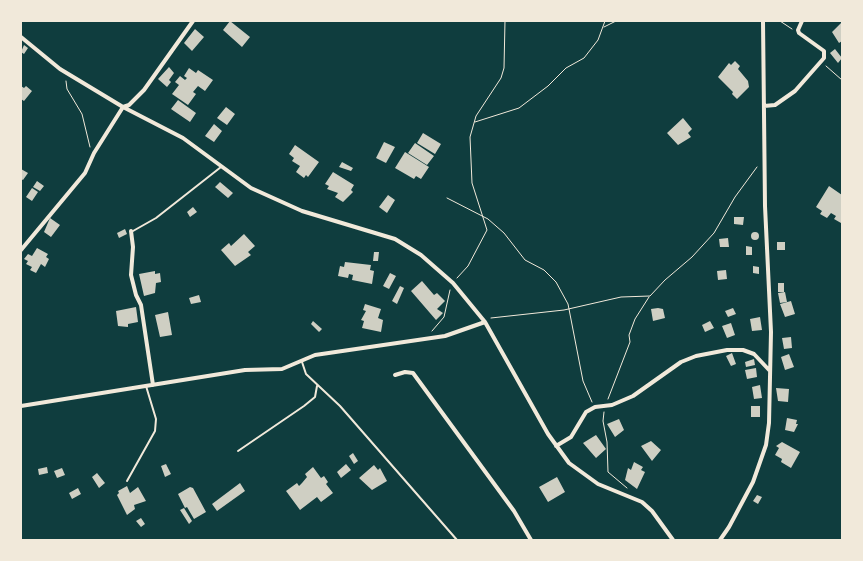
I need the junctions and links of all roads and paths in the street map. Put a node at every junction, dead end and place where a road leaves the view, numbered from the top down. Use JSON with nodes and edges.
{"nodes":[{"id":1,"x":193,"y":21,"type":"edge"},
{"id":2,"x":505,"y":21,"type":"edge"},
{"id":3,"x":605,"y":21,"type":"edge"},
{"id":4,"x":616,"y":21,"type":"edge"},
{"id":5,"x":763,"y":21,"type":"edge"},
{"id":6,"x":780,"y":21,"type":"edge"},
{"id":7,"x":802,"y":21,"type":"edge"},
{"id":8,"x":603,"y":28,"type":"junction"},
{"id":9,"x":798,"y":30,"type":"junction"},
{"id":10,"x":21,"y":37,"type":"edge"},
{"id":11,"x":816,"y":68,"type":"junction"},
{"id":12,"x":70,"y":75,"type":"junction"},
{"id":13,"x":842,"y":80,"type":"edge"},
{"id":14,"x":764,"y":106,"type":"junction"},
{"id":15,"x":123,"y":107,"type":"junction"},
{"id":16,"x":474,"y":122,"type":"junction"},
{"id":17,"x":764,"y":155,"type":"junction"},
{"id":18,"x":92,"y":158,"type":"junction"},
{"id":19,"x":222,"y":167,"type":"junction"},
{"id":20,"x":447,"y":198,"type":"dead end"},
{"id":21,"x":483,"y":217,"type":"junction"},
{"id":22,"x":131,"y":231,"type":"joint"},
{"id":23,"x":21,"y":250,"type":"edge"},
{"id":24,"x":453,"y":283,"type":"junction"},
{"id":25,"x":569,"y":309,"type":"junction"},
{"id":26,"x":481,"y":317,"type":"junction"},
{"id":27,"x":485,"y":322,"type":"junction"},
{"id":28,"x":426,"y":340,"type":"junction"},
{"id":29,"x":302,"y":362,"type":"junction"},
{"id":30,"x":771,"y":372,"type":"junction"},
{"id":31,"x":395,"y":375,"type":"dead end"},
{"id":32,"x":316,"y":384,"type":"junction"},
{"id":33,"x":153,"y":385,"type":"junction"},
{"id":34,"x":146,"y":386,"type":"junction"},
{"id":35,"x":21,"y":406,"type":"edge"},
{"id":36,"x":594,"y":408,"type":"junction"},
{"id":37,"x":556,"y":446,"type":"junction"},
{"id":38,"x":238,"y":451,"type":"dead end"},
{"id":39,"x":127,"y":481,"type":"dead end"},
{"id":40,"x":457,"y":540,"type":"edge"},
{"id":41,"x":531,"y":540,"type":"edge"},
{"id":42,"x":673,"y":540,"type":"edge"},
{"id":43,"x":720,"y":540,"type":"edge"}],
"edges":[{"from":1,"to":15,"type":"street"},
{"from":2,"to":16,"type":"path"},
{"from":3,"to":8,"type":"path"},
{"from":4,"to":8,"type":"path"},
{"from":5,"to":14,"type":"street"},
{"from":6,"to":9,"type":"path"},
{"from":7,"to":9,"type":"street"},
{"from":8,"to":16,"type":"path"},
{"from":9,"to":11,"type":"street"},
{"from":10,"to":12,"type":"street"},
{"from":11,"to":13,"type":"path"},
{"from":11,"to":14,"type":"street"},
{"from":12,"to":15,"type":"street"},
{"from":12,"to":18,"type":"path"},
{"from":14,"to":17,"type":"street"},
{"from":15,"to":18,"type":"street"},
{"from":15,"to":19,"type":"street"},
{"from":16,"to":21,"type":"path"},
{"from":17,"to":25,"type":"path"},
{"from":17,"to":30,"type":"street"},
{"from":18,"to":23,"type":"street"},
{"from":19,"to":22,"type":"lane"},
{"from":19,"to":24,"type":"street"},
{"from":20,"to":21,"type":"path"},
{"from":21,"to":24,"type":"path"},
{"from":21,"to":25,"type":"path"},
{"from":22,"to":33,"type":"street"},
{"from":24,"to":26,"type":"street"},
{"from":24,"to":28,"type":"path"},
{"from":25,"to":26,"type":"path"},
{"from":25,"to":36,"type":"path"},
{"from":26,"to":27,"type":"street"},
{"from":27,"to":28,"type":"street"},
{"from":27,"to":37,"type":"street"},
{"from":28,"to":29,"type":"street"},
{"from":29,"to":32,"type":"lane"},
{"from":29,"to":33,"type":"street"},
{"from":30,"to":36,"type":"street"},
{"from":30,"to":43,"type":"street"},
{"from":31,"to":41,"type":"street"},
{"from":32,"to":38,"type":"lane"},
{"from":32,"to":40,"type":"lane"},
{"from":33,"to":34,"type":"street"},
{"from":34,"to":35,"type":"street"},
{"from":34,"to":39,"type":"lane"},
{"from":36,"to":37,"type":"street"},
{"from":37,"to":42,"type":"street"}]}
